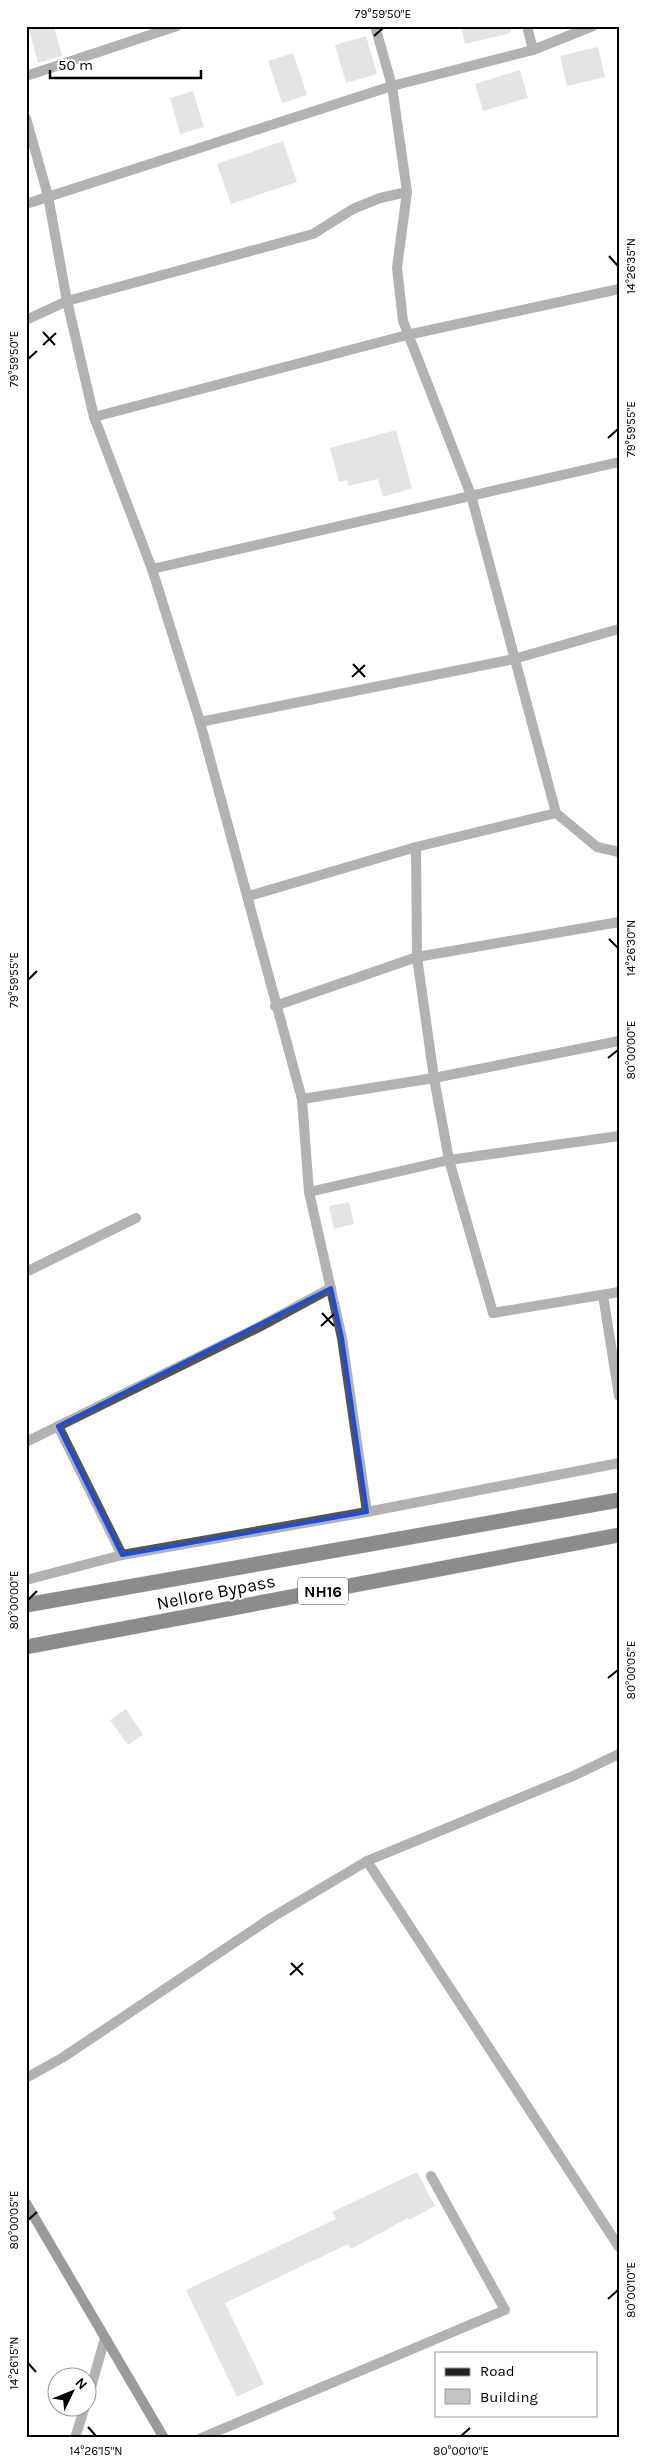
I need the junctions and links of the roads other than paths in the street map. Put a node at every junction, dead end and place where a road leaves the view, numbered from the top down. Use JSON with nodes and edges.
{"nodes":[{"id":1,"x":177,"y":26,"type":"edge"},
{"id":2,"x":375,"y":26,"type":"edge"},
{"id":3,"x":528,"y":26,"type":"edge"},
{"id":4,"x":593,"y":26,"type":"edge"},
{"id":5,"x":534,"y":50,"type":"junction"},
{"id":6,"x":26,"y":76,"type":"edge"},
{"id":7,"x":392,"y":86,"type":"junction"},
{"id":8,"x":26,"y":118,"type":"edge"},
{"id":9,"x":407,"y":192,"type":"junction"},
{"id":10,"x":48,"y":196,"type":"junction"},
{"id":11,"x":26,"y":204,"type":"edge"},
{"id":12,"x":619,"y":288,"type":"edge"},
{"id":13,"x":68,"y":300,"type":"junction"},
{"id":14,"x":26,"y":320,"type":"edge"},
{"id":15,"x":407,"y":335,"type":"junction"},
{"id":16,"x":94,"y":417,"type":"junction"},
{"id":17,"x":619,"y":462,"type":"edge"},
{"id":18,"x":472,"y":495,"type":"junction"},
{"id":19,"x":152,"y":569,"type":"junction"},
{"id":20,"x":619,"y":629,"type":"edge"},
{"id":21,"x":514,"y":659,"type":"junction"},
{"id":22,"x":200,"y":722,"type":"junction"},
{"id":23,"x":556,"y":813,"type":"junction"},
{"id":24,"x":416,"y":847,"type":"junction"},
{"id":25,"x":619,"y":852,"type":"edge"},
{"id":26,"x":249,"y":896,"type":"junction"},
{"id":27,"x":619,"y":922,"type":"edge"},
{"id":28,"x":417,"y":957,"type":"junction"},
{"id":29,"x":275,"y":1006,"type":"junction"},
{"id":30,"x":619,"y":1040,"type":"edge"},
{"id":31,"x":434,"y":1078,"type":"junction"},
{"id":32,"x":302,"y":1099,"type":"junction"},
{"id":33,"x":619,"y":1136,"type":"edge"},
{"id":34,"x":449,"y":1160,"type":"junction"},
{"id":35,"x":309,"y":1192,"type":"junction"},
{"id":36,"x":136,"y":1218,"type":"dead end"},
{"id":37,"x":26,"y":1272,"type":"edge"},
{"id":38,"x":331,"y":1288,"type":"junction"},
{"id":39,"x":619,"y":1292,"type":"edge"},
{"id":40,"x":603,"y":1294,"type":"junction"},
{"id":41,"x":619,"y":1396,"type":"edge"},
{"id":42,"x":58,"y":1426,"type":"junction"},
{"id":43,"x":26,"y":1442,"type":"edge"},
{"id":44,"x":619,"y":1463,"type":"edge"},
{"id":45,"x":619,"y":1500,"type":"edge"},
{"id":46,"x":367,"y":1512,"type":"junction"},
{"id":47,"x":619,"y":1534,"type":"edge"},
{"id":48,"x":122,"y":1555,"type":"junction"},
{"id":49,"x":26,"y":1580,"type":"edge"},
{"id":50,"x":26,"y":1606,"type":"edge"},
{"id":51,"x":26,"y":1647,"type":"edge"},
{"id":52,"x":619,"y":1754,"type":"edge"},
{"id":53,"x":367,"y":1861,"type":"junction"},
{"id":54,"x":26,"y":2078,"type":"edge"},
{"id":55,"x":431,"y":2176,"type":"dead end"},
{"id":56,"x":26,"y":2203,"type":"edge"},
{"id":57,"x":619,"y":2247,"type":"edge"},
{"id":58,"x":105,"y":2338,"type":"junction"},
{"id":59,"x":97,"y":2366,"type":"edge"},
{"id":60,"x":82,"y":2416,"type":"edge"},
{"id":61,"x":76,"y":2438,"type":"edge"},
{"id":62,"x":164,"y":2438,"type":"edge"},
{"id":63,"x":202,"y":2438,"type":"edge"}],
"edges":[{"from":1,"to":6,"type":"street"},
{"from":2,"to":7,"type":"street"},
{"from":3,"to":5,"type":"street"},
{"from":4,"to":5,"type":"street"},
{"from":5,"to":7,"type":"street"},
{"from":7,"to":9,"type":"street"},
{"from":7,"to":10,"type":"street"},
{"from":8,"to":10,"type":"street"},
{"from":9,"to":13,"type":"street"},
{"from":9,"to":15,"type":"street"},
{"from":10,"to":11,"type":"street"},
{"from":10,"to":13,"type":"street"},
{"from":12,"to":15,"type":"street"},
{"from":13,"to":14,"type":"street"},
{"from":13,"to":16,"type":"street"},
{"from":15,"to":16,"type":"street"},
{"from":15,"to":18,"type":"street"},
{"from":16,"to":19,"type":"street"},
{"from":17,"to":18,"type":"street"},
{"from":18,"to":19,"type":"street"},
{"from":18,"to":21,"type":"street"},
{"from":19,"to":22,"type":"street"},
{"from":20,"to":21,"type":"street"},
{"from":21,"to":22,"type":"street"},
{"from":21,"to":23,"type":"street"},
{"from":22,"to":26,"type":"street"},
{"from":23,"to":24,"type":"street"},
{"from":23,"to":25,"type":"street"},
{"from":24,"to":26,"type":"street"},
{"from":24,"to":28,"type":"street"},
{"from":26,"to":29,"type":"street"},
{"from":27,"to":28,"type":"street"},
{"from":28,"to":29,"type":"street"},
{"from":28,"to":31,"type":"street"},
{"from":29,"to":32,"type":"street"},
{"from":30,"to":31,"type":"street"},
{"from":31,"to":32,"type":"street"},
{"from":31,"to":34,"type":"street"},
{"from":32,"to":35,"type":"street"},
{"from":33,"to":34,"type":"street"},
{"from":34,"to":35,"type":"street"},
{"from":34,"to":40,"type":"street"},
{"from":35,"to":38,"type":"street"},
{"from":36,"to":37,"type":"street"},
{"from":38,"to":42,"type":"street"},
{"from":38,"to":46,"type":"street"},
{"from":39,"to":40,"type":"street"},
{"from":40,"to":41,"type":"street"},
{"from":42,"to":43,"type":"street"},
{"from":42,"to":48,"type":"street"},
{"from":44,"to":46,"type":"street"},
{"from":45,"to":50,"type":"highway","name":"Nellore Bypass","number":"NH16"},
{"from":46,"to":48,"type":"street"},
{"from":47,"to":51,"type":"highway","name":"Nellore Bypass","number":"NH16"},
{"from":48,"to":49,"type":"street"},
{"from":52,"to":53,"type":"street"},
{"from":53,"to":54,"type":"street"},
{"from":53,"to":57,"type":"street"},
{"from":55,"to":63,"type":"street"},
{"from":56,"to":58,"type":"street"},
{"from":58,"to":59,"type":"street"},
{"from":58,"to":62,"type":"street"},
{"from":60,"to":61,"type":"street"}]}
